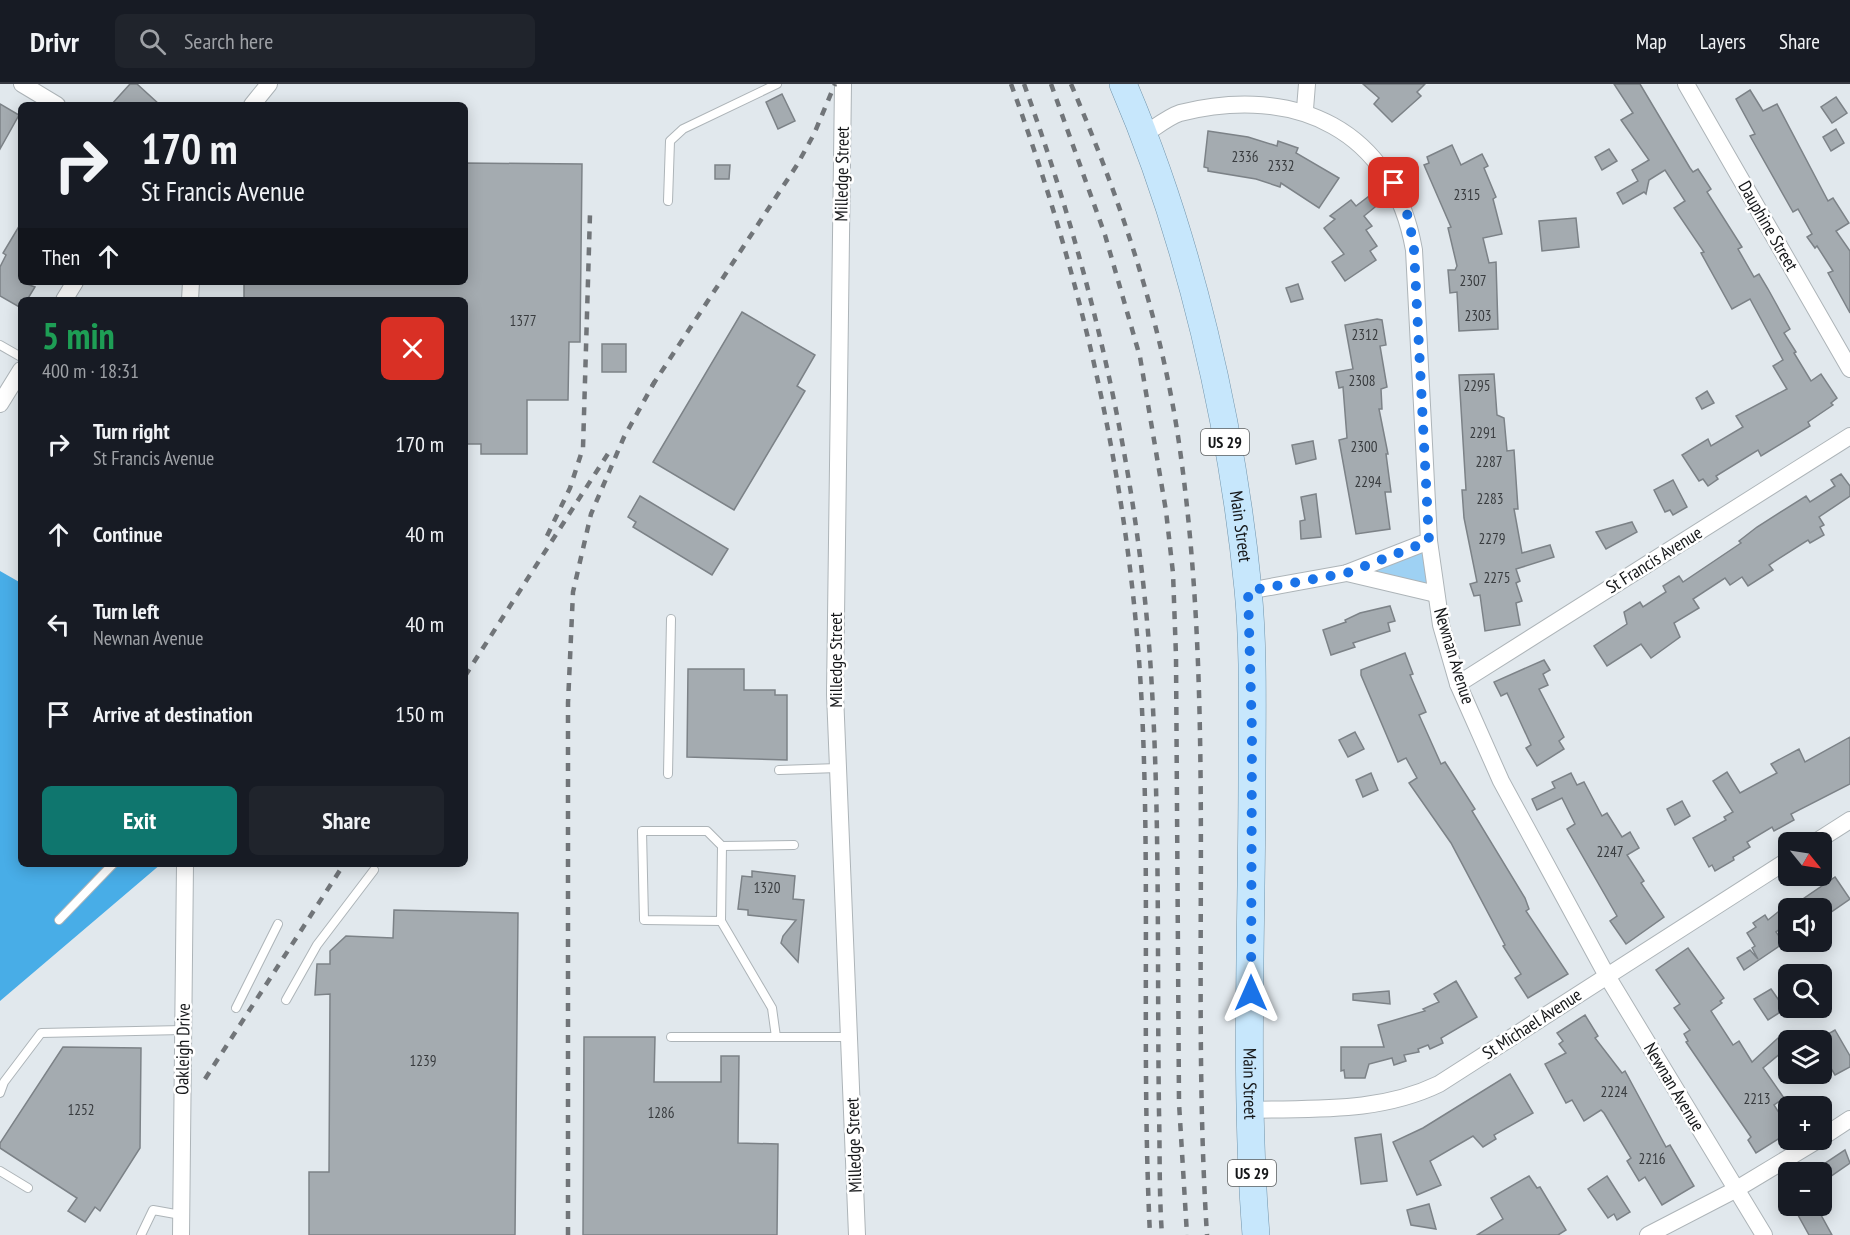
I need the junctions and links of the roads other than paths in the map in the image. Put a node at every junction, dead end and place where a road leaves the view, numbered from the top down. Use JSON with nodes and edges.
{"nodes":[{"id":1,"x":22,"y":84,"type":"edge"},
{"id":2,"x":269,"y":84,"type":"edge"},
{"id":3,"x":777,"y":84,"type":"edge"},
{"id":4,"x":843,"y":84,"type":"edge"},
{"id":5,"x":1124,"y":84,"type":"edge"},
{"id":6,"x":1307,"y":84,"type":"edge"},
{"id":7,"x":1686,"y":84,"type":"edge"},
{"id":8,"x":52,"y":102,"type":"edge"},
{"id":9,"x":254,"y":102,"type":"edge"},
{"id":10,"x":1305,"y":108,"type":"junction"},
{"id":11,"x":1145,"y":134,"type":"junction"},
{"id":12,"x":668,"y":201,"type":"dead end"},
{"id":13,"x":0,"y":345,"type":"edge"},
{"id":14,"x":18,"y":355,"type":"edge"},
{"id":15,"x":1850,"y":369,"type":"edge"},
{"id":16,"x":18,"y":375,"type":"edge"},
{"id":17,"x":0,"y":404,"type":"edge"},
{"id":18,"x":1850,"y":436,"type":"edge"},
{"id":19,"x":1429,"y":541,"type":"junction"},
{"id":20,"x":1347,"y":573,"type":"junction"},
{"id":21,"x":1248,"y":591,"type":"junction"},
{"id":22,"x":1436,"y":594,"type":"junction"},
{"id":23,"x":671,"y":619,"type":"dead end"},
{"id":24,"x":1458,"y":684,"type":"junction"},
{"id":25,"x":838,"y":768,"type":"junction"},
{"id":26,"x":778,"y":770,"type":"dead end"},
{"id":27,"x":668,"y":774,"type":"dead end"},
{"id":28,"x":1850,"y":820,"type":"edge"},
{"id":29,"x":1831,"y":832,"type":"edge"},
{"id":30,"x":794,"y":845,"type":"dead end"},
{"id":31,"x":722,"y":846,"type":"junction"},
{"id":32,"x":1778,"y":866,"type":"edge"},
{"id":33,"x":109,"y":867,"type":"edge"},
{"id":34,"x":185,"y":867,"type":"edge"},
{"id":35,"x":374,"y":870,"type":"dead end"},
{"id":36,"x":59,"y":920,"type":"dead end"},
{"id":37,"x":721,"y":921,"type":"junction"},
{"id":38,"x":278,"y":924,"type":"dead end"},
{"id":39,"x":1607,"y":976,"type":"junction"},
{"id":40,"x":286,"y":1000,"type":"dead end"},
{"id":41,"x":236,"y":1008,"type":"dead end"},
{"id":42,"x":183,"y":1030,"type":"junction"},
{"id":43,"x":672,"y":1037,"type":"dead end"},
{"id":44,"x":776,"y":1037,"type":"junction"},
{"id":45,"x":849,"y":1037,"type":"junction"},
{"id":46,"x":0,"y":1093,"type":"edge"},
{"id":47,"x":1250,"y":1110,"type":"junction"},
{"id":48,"x":1850,"y":1119,"type":"edge"},
{"id":49,"x":1832,"y":1131,"type":"edge"},
{"id":50,"x":1801,"y":1150,"type":"edge"},
{"id":51,"x":0,"y":1171,"type":"edge"},
{"id":52,"x":28,"y":1188,"type":"dead end"},
{"id":53,"x":1735,"y":1190,"type":"junction"},
{"id":54,"x":181,"y":1215,"type":"junction"},
{"id":55,"x":141,"y":1235,"type":"edge"},
{"id":56,"x":181,"y":1235,"type":"edge"},
{"id":57,"x":857,"y":1235,"type":"edge"},
{"id":58,"x":1256,"y":1235,"type":"edge"},
{"id":59,"x":1648,"y":1235,"type":"edge"},
{"id":60,"x":1764,"y":1235,"type":"edge"}],
"edges":[{"from":1,"to":8,"type":"street"},
{"from":2,"to":9,"type":"street"},
{"from":3,"to":12,"type":"lane"},
{"from":4,"to":25,"type":"street","name":"Milledge Street"},
{"from":5,"to":11,"type":"main road","name":"Main Street","number":"US 29"},
{"from":6,"to":10,"type":"street"},
{"from":7,"to":15,"type":"street","name":"Dauphine Street"},
{"from":10,"to":11,"type":"street","name":"Newnan Avenue"},
{"from":10,"to":19,"type":"street","name":"Newnan Avenue"},
{"from":11,"to":21,"type":"main road","name":"Main Street","number":"US 29"},
{"from":13,"to":14,"type":"lane"},
{"from":16,"to":17,"type":"street"},
{"from":18,"to":24,"type":"street","name":"St Francis Avenue"},
{"from":19,"to":20,"type":"street"},
{"from":19,"to":22,"type":"street","name":"Newnan Avenue"},
{"from":20,"to":21,"type":"street"},
{"from":20,"to":22,"type":"street"},
{"from":21,"to":47,"type":"main road","name":"Main Street","number":"US 29"},
{"from":22,"to":24,"type":"street","name":"Newnan Avenue"},
{"from":23,"to":27,"type":"lane"},
{"from":24,"to":39,"type":"street","name":"Newnan Avenue"},
{"from":25,"to":26,"type":"lane"},
{"from":25,"to":45,"type":"street","name":"Milledge Street"},
{"from":28,"to":29,"type":"street"},
{"from":30,"to":31,"type":"lane"},
{"from":31,"to":37,"type":"lane"},
{"from":31,"to":37,"type":"lane"},
{"from":32,"to":39,"type":"street","name":"St Michael Avenue"},
{"from":33,"to":36,"type":"lane"},
{"from":34,"to":42,"type":"street","name":"Oakleigh Drive"},
{"from":35,"to":40,"type":"lane"},
{"from":37,"to":44,"type":"lane"},
{"from":38,"to":41,"type":"lane"},
{"from":39,"to":47,"type":"street","name":"St Michael Avenue"},
{"from":39,"to":53,"type":"street","name":"Newnan Avenue"},
{"from":42,"to":46,"type":"lane"},
{"from":42,"to":54,"type":"street","name":"Oakleigh Drive"},
{"from":43,"to":44,"type":"lane"},
{"from":44,"to":45,"type":"lane"},
{"from":45,"to":57,"type":"street","name":"Milledge Street"},
{"from":47,"to":58,"type":"main road","name":"Main Street","number":"US 29"},
{"from":48,"to":49,"type":"street"},
{"from":50,"to":53,"type":"street"},
{"from":51,"to":52,"type":"lane"},
{"from":53,"to":59,"type":"street"},
{"from":53,"to":60,"type":"street","name":"Newnan Avenue"},
{"from":54,"to":55,"type":"lane"},
{"from":54,"to":56,"type":"street","name":"Oakleigh Drive"}]}
